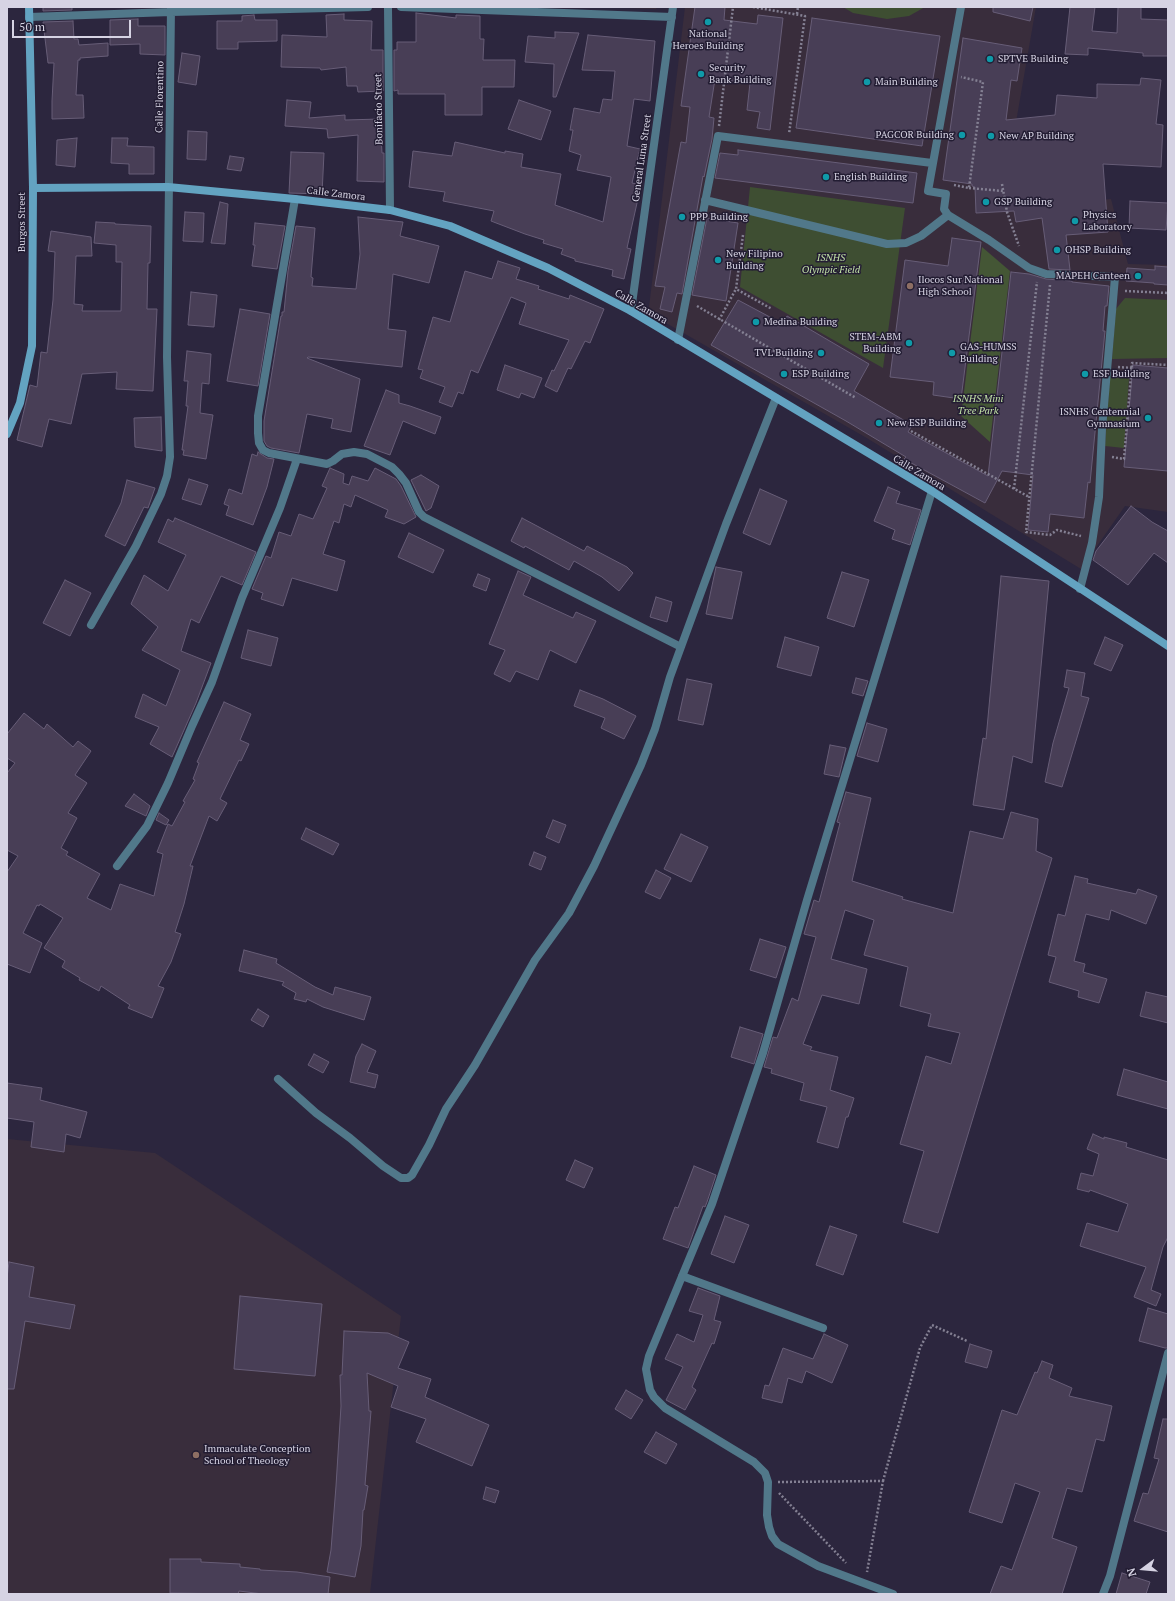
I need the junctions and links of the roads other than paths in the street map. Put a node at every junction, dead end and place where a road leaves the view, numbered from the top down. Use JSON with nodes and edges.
{"nodes":[{"id":1,"x":29,"y":7,"type":"edge"},
{"id":2,"x":368,"y":7,"type":"edge"},
{"id":3,"x":388,"y":7,"type":"edge"},
{"id":4,"x":401,"y":7,"type":"edge"},
{"id":5,"x":673,"y":7,"type":"edge"},
{"id":6,"x":961,"y":7,"type":"edge"},
{"id":7,"x":171,"y":9,"type":"edge"},
{"id":8,"x":29,"y":17,"type":"junction"},
{"id":9,"x":672,"y":17,"type":"junction"},
{"id":10,"x":932,"y":162,"type":"junction"},
{"id":11,"x":168,"y":187,"type":"junction"},
{"id":12,"x":33,"y":188,"type":"junction"},
{"id":13,"x":295,"y":199,"type":"junction"},
{"id":14,"x":705,"y":200,"type":"junction"},
{"id":15,"x":390,"y":210,"type":"junction"},
{"id":16,"x":948,"y":215,"type":"junction"},
{"id":17,"x":631,"y":311,"type":"junction"},
{"id":18,"x":678,"y":340,"type":"junction"},
{"id":19,"x":776,"y":398,"type":"junction"},
{"id":20,"x":7,"y":434,"type":"edge"},
{"id":21,"x":297,"y":459,"type":"junction"},
{"id":22,"x":932,"y":491,"type":"junction"},
{"id":23,"x":1080,"y":589,"type":"junction"},
{"id":24,"x":91,"y":625,"type":"dead end"},
{"id":25,"x":1168,"y":646,"type":"edge"},
{"id":26,"x":681,"y":647,"type":"junction"},
{"id":27,"x":117,"y":866,"type":"dead end"},
{"id":28,"x":278,"y":1079,"type":"dead end"},
{"id":29,"x":682,"y":1276,"type":"junction"},
{"id":30,"x":823,"y":1328,"type":"dead end"},
{"id":31,"x":1168,"y":1353,"type":"edge"},
{"id":32,"x":893,"y":1594,"type":"edge"},
{"id":33,"x":1103,"y":1594,"type":"edge"}],
"edges":[{"from":1,"to":8,"type":"street","name":"Burgos Street"},
{"from":2,"to":7,"type":"street"},
{"from":3,"to":15,"type":"street","name":"Bonifacio Street"},
{"from":4,"to":9,"type":"street"},
{"from":5,"to":9,"type":"street","name":"General Luna Street"},
{"from":6,"to":10,"type":"street"},
{"from":7,"to":8,"type":"street"},
{"from":7,"to":11,"type":"street","name":"Calle Florentino"},
{"from":8,"to":12,"type":"street","name":"Burgos Street"},
{"from":9,"to":17,"type":"street","name":"General Luna Street"},
{"from":10,"to":14,"type":"street"},
{"from":10,"to":16,"type":"street"},
{"from":11,"to":12,"type":"street","name":"Calle Zamora"},
{"from":11,"to":13,"type":"street","name":"Calle Zamora"},
{"from":11,"to":24,"type":"street","name":"Calle Florentino"},
{"from":12,"to":20,"type":"street","name":"Burgos Street"},
{"from":13,"to":15,"type":"street","name":"Calle Zamora"},
{"from":13,"to":21,"type":"street"},
{"from":14,"to":16,"type":"street"},
{"from":14,"to":18,"type":"street"},
{"from":15,"to":17,"type":"street","name":"Calle Zamora"},
{"from":16,"to":23,"type":"street"},
{"from":17,"to":18,"type":"street","name":"Calle Zamora"},
{"from":18,"to":19,"type":"street","name":"Calle Zamora"},
{"from":19,"to":22,"type":"street","name":"Calle Zamora"},
{"from":19,"to":26,"type":"street"},
{"from":21,"to":26,"type":"street"},
{"from":21,"to":27,"type":"street"},
{"from":22,"to":23,"type":"street","name":"Calle Zamora"},
{"from":22,"to":29,"type":"street"},
{"from":23,"to":25,"type":"street","name":"Calle Zamora"},
{"from":26,"to":28,"type":"street"},
{"from":29,"to":30,"type":"street"},
{"from":29,"to":32,"type":"street"},
{"from":31,"to":33,"type":"street"}]}
